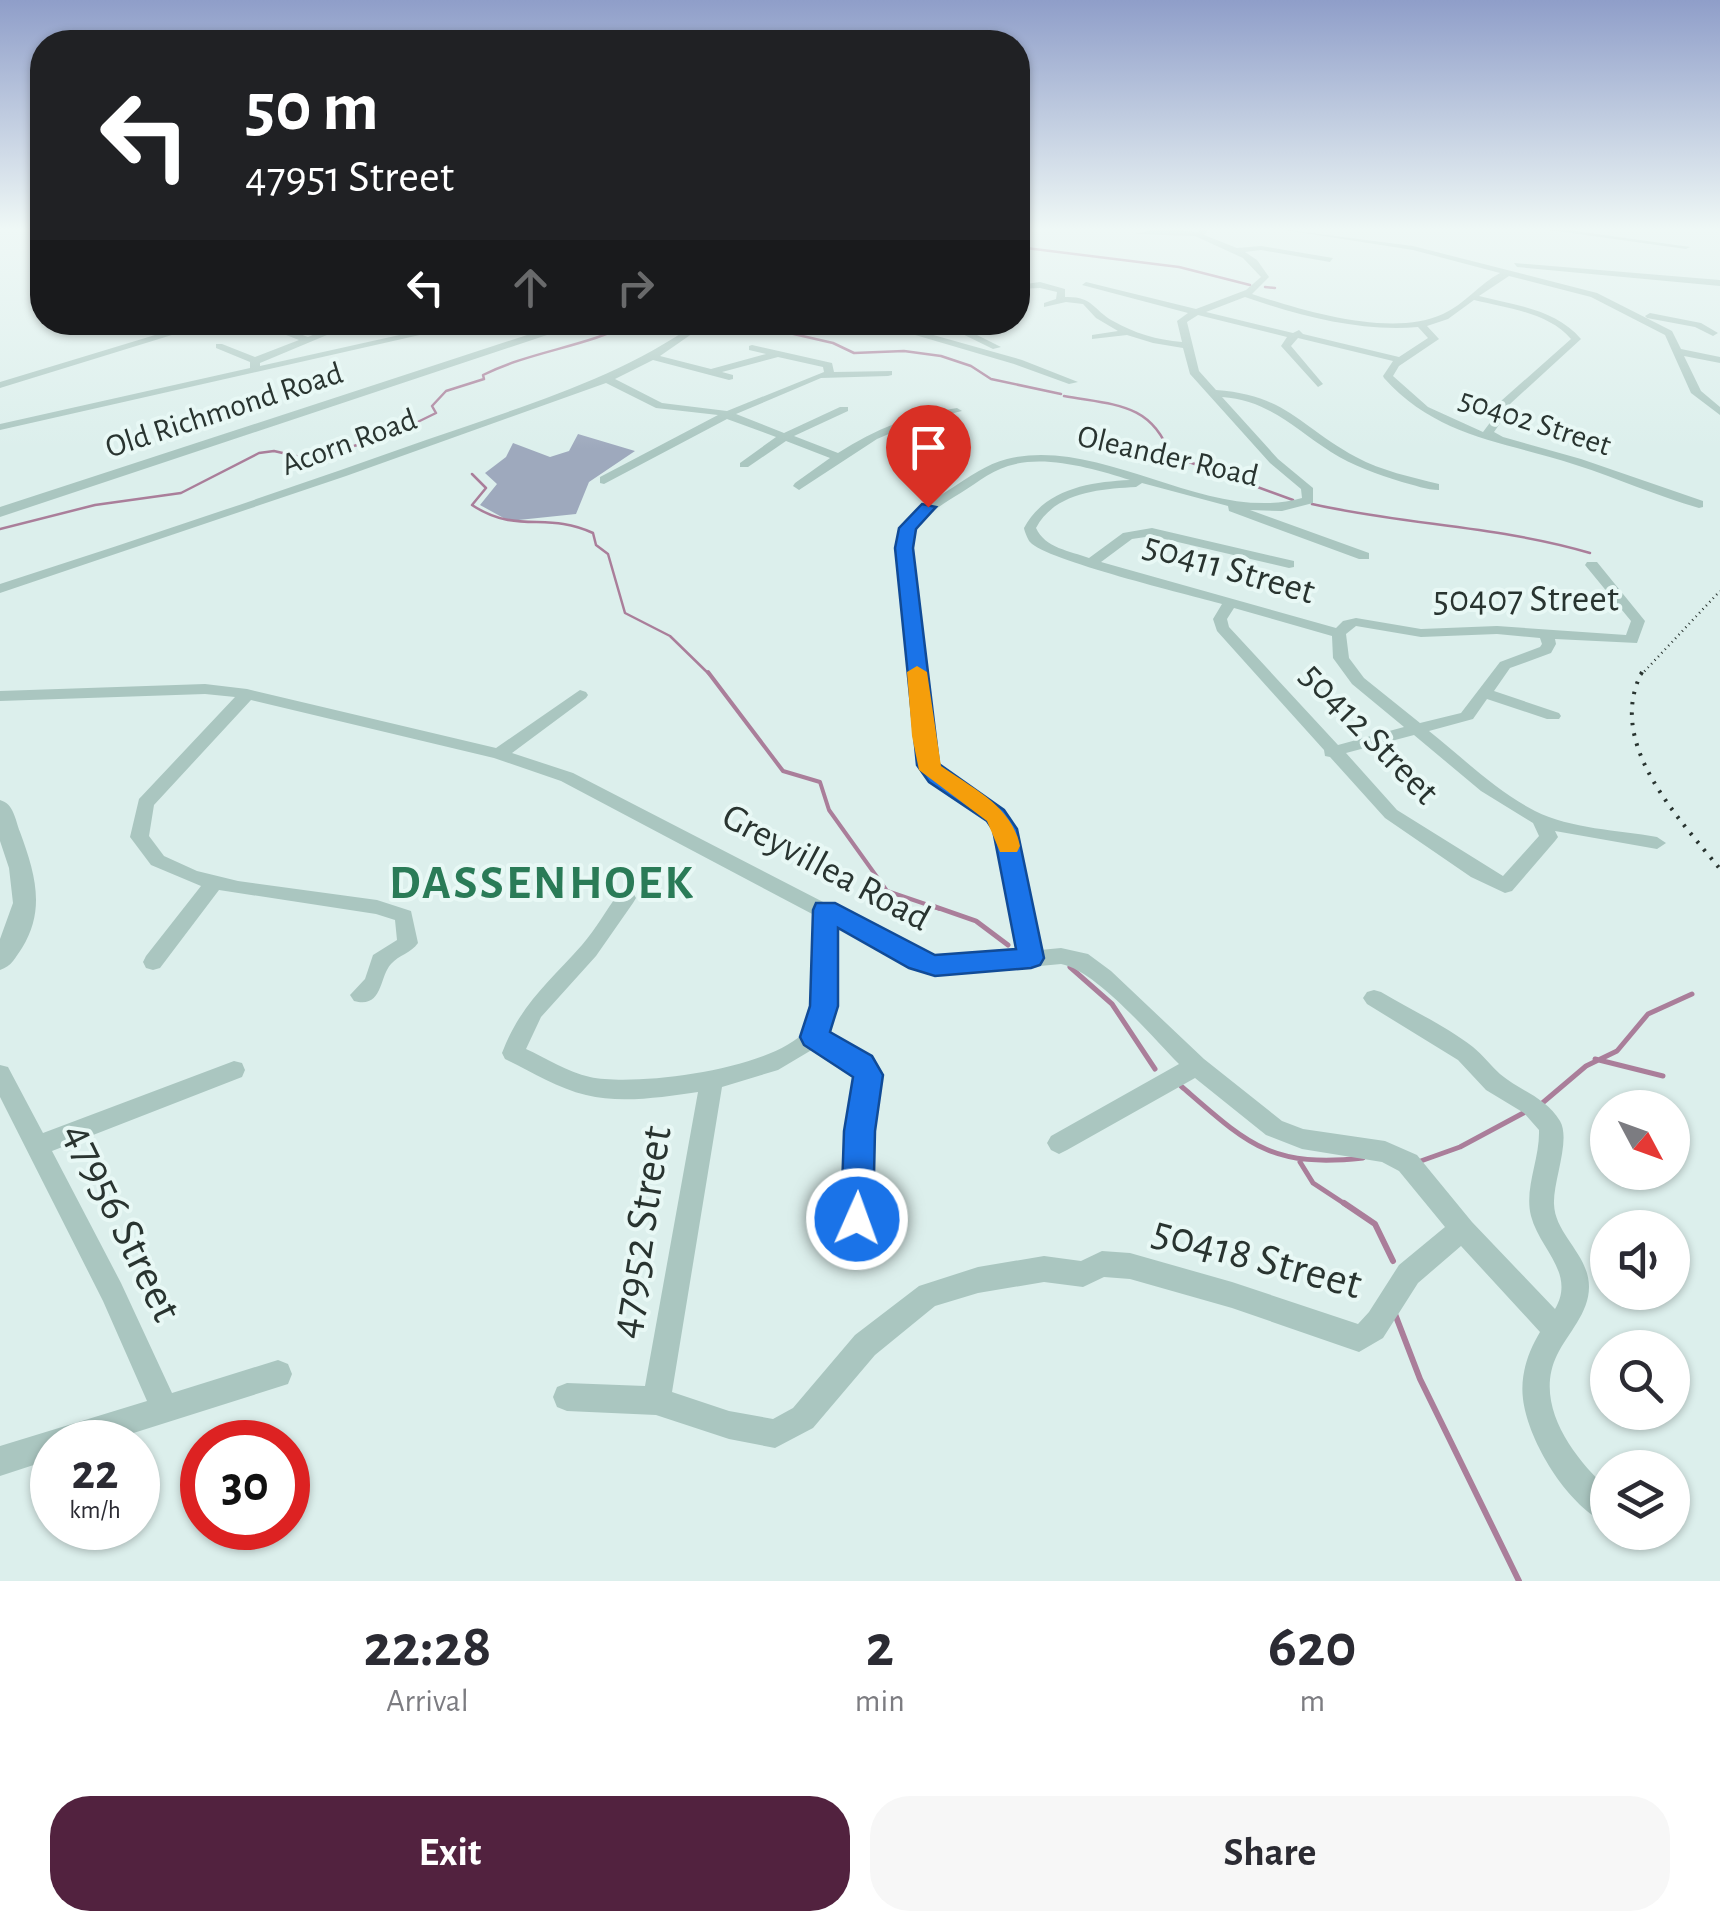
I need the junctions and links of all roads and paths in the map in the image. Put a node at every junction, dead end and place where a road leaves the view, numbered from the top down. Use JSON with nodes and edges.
{"nodes":[{"id":1,"x":1053,"y":302,"type":"edge"},
{"id":2,"x":1083,"y":302,"type":"edge"},
{"id":3,"x":1163,"y":302,"type":"edge"},
{"id":4,"x":1222,"y":302,"type":"edge"},
{"id":5,"x":1272,"y":302,"type":"edge"},
{"id":6,"x":1469,"y":302,"type":"edge"},
{"id":7,"x":1487,"y":302,"type":"edge"},
{"id":8,"x":1608,"y":302,"type":"edge"},
{"id":9,"x":1047,"y":305,"type":"dead end"},
{"id":10,"x":1620,"y":307,"type":"junction"},
{"id":11,"x":1198,"y":310,"type":"junction"},
{"id":12,"x":1640,"y":316,"type":"junction"},
{"id":13,"x":1653,"y":316,"type":"junction"},
{"id":14,"x":1326,"y":317,"type":"junction"},
{"id":15,"x":1420,"y":323,"type":"junction"},
{"id":16,"x":1132,"y":332,"type":"junction"},
{"id":17,"x":1714,"y":333,"type":"dead end"},
{"id":18,"x":158,"y":335,"type":"edge"},
{"id":19,"x":294,"y":335,"type":"edge"},
{"id":20,"x":321,"y":335,"type":"edge"},
{"id":21,"x":410,"y":335,"type":"edge"},
{"id":22,"x":417,"y":335,"type":"edge"},
{"id":23,"x":540,"y":335,"type":"edge"},
{"id":24,"x":689,"y":335,"type":"edge"},
{"id":25,"x":922,"y":335,"type":"edge"},
{"id":26,"x":968,"y":335,"type":"edge"},
{"id":27,"x":413,"y":336,"type":"junction"},
{"id":28,"x":1295,"y":336,"type":"junction"},
{"id":29,"x":1095,"y":338,"type":"dead end"},
{"id":30,"x":308,"y":340,"type":"junction"},
{"id":31,"x":1186,"y":344,"type":"junction"},
{"id":32,"x":219,"y":346,"type":"dead end"},
{"id":33,"x":752,"y":348,"type":"dead end"},
{"id":34,"x":1680,"y":352,"type":"junction"},
{"id":35,"x":777,"y":354,"type":"junction"},
{"id":36,"x":652,"y":357,"type":"junction"},
{"id":37,"x":1400,"y":360,"type":"junction"},
{"id":38,"x":1720,"y":360,"type":"edge"},
{"id":39,"x":1021,"y":362,"type":"junction"},
{"id":40,"x":255,"y":366,"type":"junction"},
{"id":41,"x":715,"y":371,"type":"junction"},
{"id":42,"x":828,"y":373,"type":"junction"},
{"id":43,"x":888,"y":373,"type":"dead end"},
{"id":44,"x":729,"y":376,"type":"dead end"},
{"id":45,"x":607,"y":379,"type":"junction"},
{"id":46,"x":1074,"y":382,"type":"dead end"},
{"id":47,"x":1318,"y":384,"type":"dead end"},
{"id":48,"x":0,"y":385,"type":"edge"},
{"id":49,"x":1215,"y":393,"type":"junction"},
{"id":50,"x":844,"y":409,"type":"dead end"},
{"id":51,"x":957,"y":411,"type":"dead end"},
{"id":52,"x":1720,"y":412,"type":"edge"},
{"id":53,"x":726,"y":415,"type":"junction"},
{"id":54,"x":0,"y":427,"type":"edge"},
{"id":55,"x":784,"y":438,"type":"junction"},
{"id":56,"x":1501,"y":442,"type":"junction"},
{"id":57,"x":838,"y":457,"type":"junction"},
{"id":58,"x":744,"y":465,"type":"dead end"},
{"id":59,"x":604,"y":480,"type":"dead end"},
{"id":60,"x":1152,"y":482,"type":"junction"},
{"id":61,"x":800,"y":486,"type":"dead end"},
{"id":62,"x":1435,"y":486,"type":"dead end"},
{"id":63,"x":1218,"y":498,"type":"junction"},
{"id":64,"x":1699,"y":504,"type":"dead end"},
{"id":65,"x":0,"y":512,"type":"edge"},
{"id":66,"x":1364,"y":556,"type":"dead end"},
{"id":67,"x":1091,"y":563,"type":"junction"},
{"id":68,"x":1289,"y":564,"type":"dead end"},
{"id":69,"x":1592,"y":565,"type":"dead end"},
{"id":70,"x":0,"y":590,"type":"edge"},
{"id":71,"x":1230,"y":602,"type":"junction"},
{"id":72,"x":1339,"y":633,"type":"junction"},
{"id":73,"x":1546,"y":634,"type":"junction"},
{"id":74,"x":1484,"y":693,"type":"junction"},
{"id":75,"x":248,"y":694,"type":"junction"},
{"id":76,"x":580,"y":695,"type":"dead end"},
{"id":77,"x":0,"y":696,"type":"edge"},
{"id":78,"x":1553,"y":716,"type":"dead end"},
{"id":79,"x":1415,"y":727,"type":"junction"},
{"id":80,"x":1332,"y":752,"type":"junction"},
{"id":81,"x":499,"y":754,"type":"junction"},
{"id":82,"x":0,"y":808,"type":"edge"},
{"id":83,"x":1541,"y":822,"type":"junction"},
{"id":84,"x":1657,"y":843,"type":"dead end"},
{"id":85,"x":7,"y":852,"type":"edge"},
{"id":86,"x":216,"y":882,"type":"junction"},
{"id":87,"x":626,"y":898,"type":"dead end"},
{"id":88,"x":826,"y":910,"type":"junction"},
{"id":89,"x":1031,"y":958,"type":"junction"},
{"id":90,"x":0,"y":960,"type":"edge"},
{"id":91,"x":153,"y":962,"type":"dead end"},
{"id":92,"x":362,"y":995,"type":"dead end"},
{"id":93,"x":1374,"y":998,"type":"dead end"},
{"id":94,"x":814,"y":1037,"type":"junction"},
{"id":95,"x":1196,"y":1066,"type":"junction"},
{"id":96,"x":234,"y":1070,"type":"dead end"},
{"id":97,"x":0,"y":1074,"type":"edge"},
{"id":98,"x":712,"y":1078,"type":"junction"},
{"id":99,"x":1059,"y":1142,"type":"dead end"},
{"id":100,"x":37,"y":1146,"type":"junction"},
{"id":101,"x":1463,"y":1230,"type":"junction"},
{"id":102,"x":860,"y":1254,"type":"dead end"},
{"id":103,"x":1558,"y":1331,"type":"junction"},
{"id":104,"x":278,"y":1374,"type":"dead end"},
{"id":105,"x":566,"y":1397,"type":"dead end"},
{"id":106,"x":656,"y":1401,"type":"junction"},
{"id":107,"x":165,"y":1409,"type":"junction"},
{"id":108,"x":0,"y":1461,"type":"edge"},
{"id":109,"x":1590,"y":1493,"type":"edge"}],
"edges":[{"from":1,"to":9,"type":"street"},
{"from":2,"to":16,"type":"street"},
{"from":3,"to":11,"type":"street"},
{"from":4,"to":11,"type":"street"},
{"from":5,"to":14,"type":"street"},
{"from":6,"to":15,"type":"street"},
{"from":7,"to":56,"type":"street"},
{"from":8,"to":10,"type":"street"},
{"from":10,"to":12,"type":"street"},
{"from":10,"to":13,"type":"street"},
{"from":11,"to":28,"type":"street"},
{"from":11,"to":31,"type":"street"},
{"from":12,"to":13,"type":"street"},
{"from":12,"to":34,"type":"street"},
{"from":13,"to":17,"type":"street"},
{"from":14,"to":15,"type":"street"},
{"from":14,"to":28,"type":"street"},
{"from":15,"to":37,"type":"street","name":"50402 Street"},
{"from":16,"to":29,"type":"street"},
{"from":16,"to":31,"type":"street"},
{"from":18,"to":48,"type":"street"},
{"from":19,"to":30,"type":"street"},
{"from":20,"to":30,"type":"street"},
{"from":21,"to":27,"type":"street"},
{"from":22,"to":27,"type":"street"},
{"from":23,"to":65,"type":"street","name":"Old Richmond Road"},
{"from":24,"to":36,"type":"street","name":"Acorn Road"},
{"from":25,"to":39,"type":"street"},
{"from":26,"to":39,"type":"street"},
{"from":27,"to":40,"type":"street"},
{"from":28,"to":37,"type":"street"},
{"from":28,"to":47,"type":"street"},
{"from":30,"to":40,"type":"street"},
{"from":31,"to":49,"type":"street","name":"Oleander Road"},
{"from":32,"to":40,"type":"street"},
{"from":33,"to":35,"type":"street"},
{"from":34,"to":38,"type":"street"},
{"from":34,"to":52,"type":"street"},
{"from":35,"to":41,"type":"street"},
{"from":35,"to":42,"type":"street"},
{"from":36,"to":41,"type":"street"},
{"from":36,"to":45,"type":"street","name":"Acorn Road"},
{"from":37,"to":56,"type":"street","name":"50402 Street"},
{"from":39,"to":46,"type":"street"},
{"from":40,"to":54,"type":"street"},
{"from":41,"to":44,"type":"street"},
{"from":42,"to":43,"type":"street"},
{"from":42,"to":53,"type":"street"},
{"from":45,"to":53,"type":"street"},
{"from":45,"to":70,"type":"street","name":"Acorn Road"},
{"from":49,"to":62,"type":"street"},
{"from":49,"to":63,"type":"street","name":"Oleander Road"},
{"from":50,"to":55,"type":"street"},
{"from":51,"to":57,"type":"street"},
{"from":53,"to":55,"type":"street"},
{"from":53,"to":59,"type":"street"},
{"from":55,"to":57,"type":"street"},
{"from":55,"to":58,"type":"street"},
{"from":56,"to":64,"type":"street","name":"50402 Street"},
{"from":57,"to":61,"type":"street"},
{"from":60,"to":63,"type":"street","name":"Oleander Road"},
{"from":60,"to":67,"type":"street","name":"50411 Street"},
{"from":60,"to":89,"type":"street","name":"Oleander Road"},
{"from":63,"to":66,"type":"street"},
{"from":67,"to":68,"type":"street"},
{"from":67,"to":71,"type":"street","name":"50411 Street"},
{"from":69,"to":73,"type":"street","name":"50407 Street"},
{"from":71,"to":72,"type":"street","name":"50411 Street"},
{"from":71,"to":80,"type":"street","name":"50412 Street"},
{"from":72,"to":73,"type":"street","name":"50407 Street"},
{"from":72,"to":79,"type":"street","name":"50411 Street"},
{"from":73,"to":74,"type":"street"},
{"from":74,"to":78,"type":"street"},
{"from":74,"to":79,"type":"street"},
{"from":75,"to":77,"type":"street","name":"Greyvillea Road"},
{"from":75,"to":81,"type":"street","name":"Greyvillea Road"},
{"from":75,"to":86,"type":"street"},
{"from":76,"to":81,"type":"street"},
{"from":79,"to":80,"type":"street"},
{"from":79,"to":83,"type":"street","name":"50411 Street"},
{"from":80,"to":83,"type":"street","name":"50412 Street"},
{"from":81,"to":88,"type":"street","name":"Greyvillea Road"},
{"from":82,"to":85,"type":"street"},
{"from":83,"to":84,"type":"street","name":"50411 Street"},
{"from":85,"to":90,"type":"street"},
{"from":86,"to":91,"type":"street"},
{"from":86,"to":92,"type":"street"},
{"from":87,"to":98,"type":"street"},
{"from":88,"to":89,"type":"street","name":"Greyvillea Road"},
{"from":88,"to":94,"type":"street"},
{"from":89,"to":95,"type":"street","name":"Greyvillea Road"},
{"from":93,"to":103,"type":"street"},
{"from":94,"to":98,"type":"street"},
{"from":94,"to":102,"type":"street"},
{"from":95,"to":99,"type":"street"},
{"from":95,"to":101,"type":"street","name":"Greyvillea Road"},
{"from":96,"to":100,"type":"street"},
{"from":97,"to":100,"type":"street","name":"47956 Street"},
{"from":98,"to":106,"type":"street","name":"47952 Street"},
{"from":100,"to":107,"type":"street","name":"47956 Street"},
{"from":101,"to":103,"type":"street","name":"Greyvillea Road"},
{"from":101,"to":106,"type":"street","name":"50418 Street"},
{"from":103,"to":109,"type":"street"},
{"from":104,"to":107,"type":"street"},
{"from":105,"to":106,"type":"street","name":"50418 Street"},
{"from":107,"to":108,"type":"street"}]}
